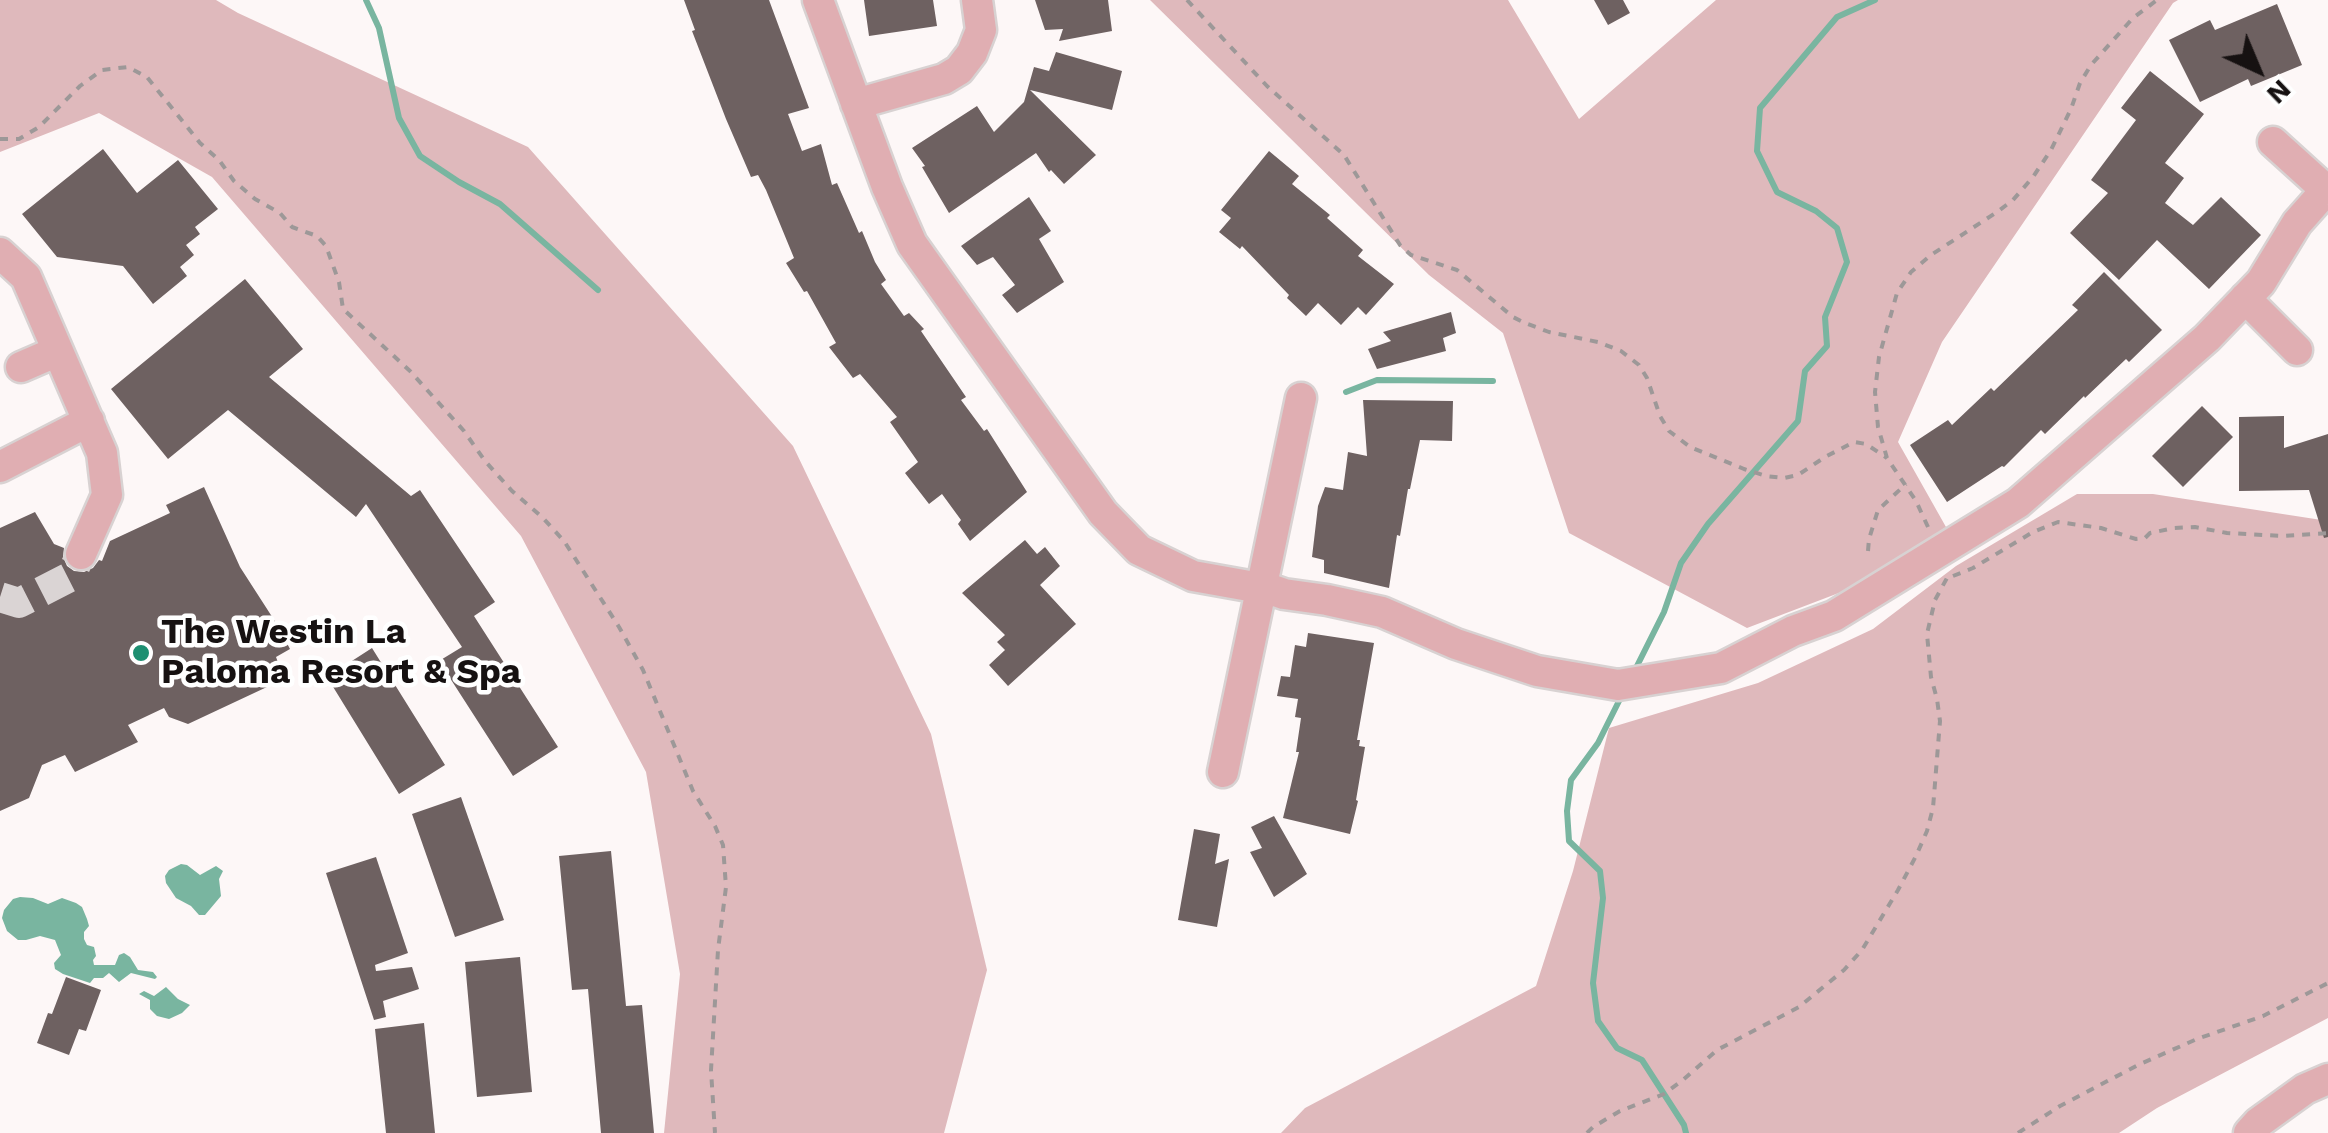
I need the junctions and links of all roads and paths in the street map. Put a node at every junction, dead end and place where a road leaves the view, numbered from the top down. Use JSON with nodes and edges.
{"nodes":[{"id":1,"x":818,"y":0,"type":"edge"},
{"id":2,"x":977,"y":0,"type":"edge"},
{"id":3,"x":1187,"y":0,"type":"edge"},
{"id":4,"x":2158,"y":0,"type":"edge"},
{"id":5,"x":856,"y":104,"type":"junction"},
{"id":6,"x":0,"y":139,"type":"edge"},
{"id":7,"x":2273,"y":142,"type":"dead end"},
{"id":8,"x":2327,"y":189,"type":"edge"},
{"id":9,"x":0,"y":253,"type":"edge"},
{"id":10,"x":2245,"y":298,"type":"junction"},
{"id":11,"x":2298,"y":350,"type":"dead end"},
{"id":12,"x":58,"y":351,"type":"junction"},
{"id":13,"x":21,"y":366,"type":"dead end"},
{"id":14,"x":1301,"y":398,"type":"dead end"},
{"id":15,"x":89,"y":421,"type":"junction"},
{"id":16,"x":1887,"y":458,"type":"junction"},
{"id":17,"x":0,"y":467,"type":"edge"},
{"id":18,"x":1906,"y":484,"type":"junction"},
{"id":19,"x":1932,"y":534,"type":"dead end"},
{"id":20,"x":2328,"y":534,"type":"edge"},
{"id":21,"x":1868,"y":551,"type":"dead end"},
{"id":22,"x":82,"y":554,"type":"tunnel mouth"},
{"id":23,"x":1260,"y":586,"type":"junction"},
{"id":24,"x":1223,"y":772,"type":"dead end"},
{"id":25,"x":2328,"y":983,"type":"edge"},
{"id":26,"x":2328,"y":1079,"type":"edge"},
{"id":27,"x":715,"y":1133,"type":"edge"},
{"id":28,"x":1587,"y":1133,"type":"edge"},
{"id":29,"x":2018,"y":1133,"type":"edge"},
{"id":30,"x":2249,"y":1133,"type":"edge"}],
"edges":[{"from":1,"to":5,"type":"street"},
{"from":2,"to":5,"type":"street"},
{"from":3,"to":16,"type":"path"},
{"from":4,"to":16,"type":"path"},
{"from":5,"to":23,"type":"street"},
{"from":6,"to":27,"type":"path"},
{"from":7,"to":8,"type":"street"},
{"from":8,"to":10,"type":"street"},
{"from":9,"to":12,"type":"street"},
{"from":10,"to":11,"type":"street"},
{"from":10,"to":23,"type":"street"},
{"from":12,"to":13,"type":"street"},
{"from":12,"to":15,"type":"street"},
{"from":14,"to":23,"type":"street"},
{"from":15,"to":17,"type":"street"},
{"from":15,"to":22,"type":"street"},
{"from":16,"to":18,"type":"path"},
{"from":18,"to":19,"type":"path"},
{"from":18,"to":21,"type":"path"},
{"from":20,"to":28,"type":"path"},
{"from":23,"to":24,"type":"street"},
{"from":25,"to":29,"type":"path"},
{"from":26,"to":30,"type":"street"}]}
